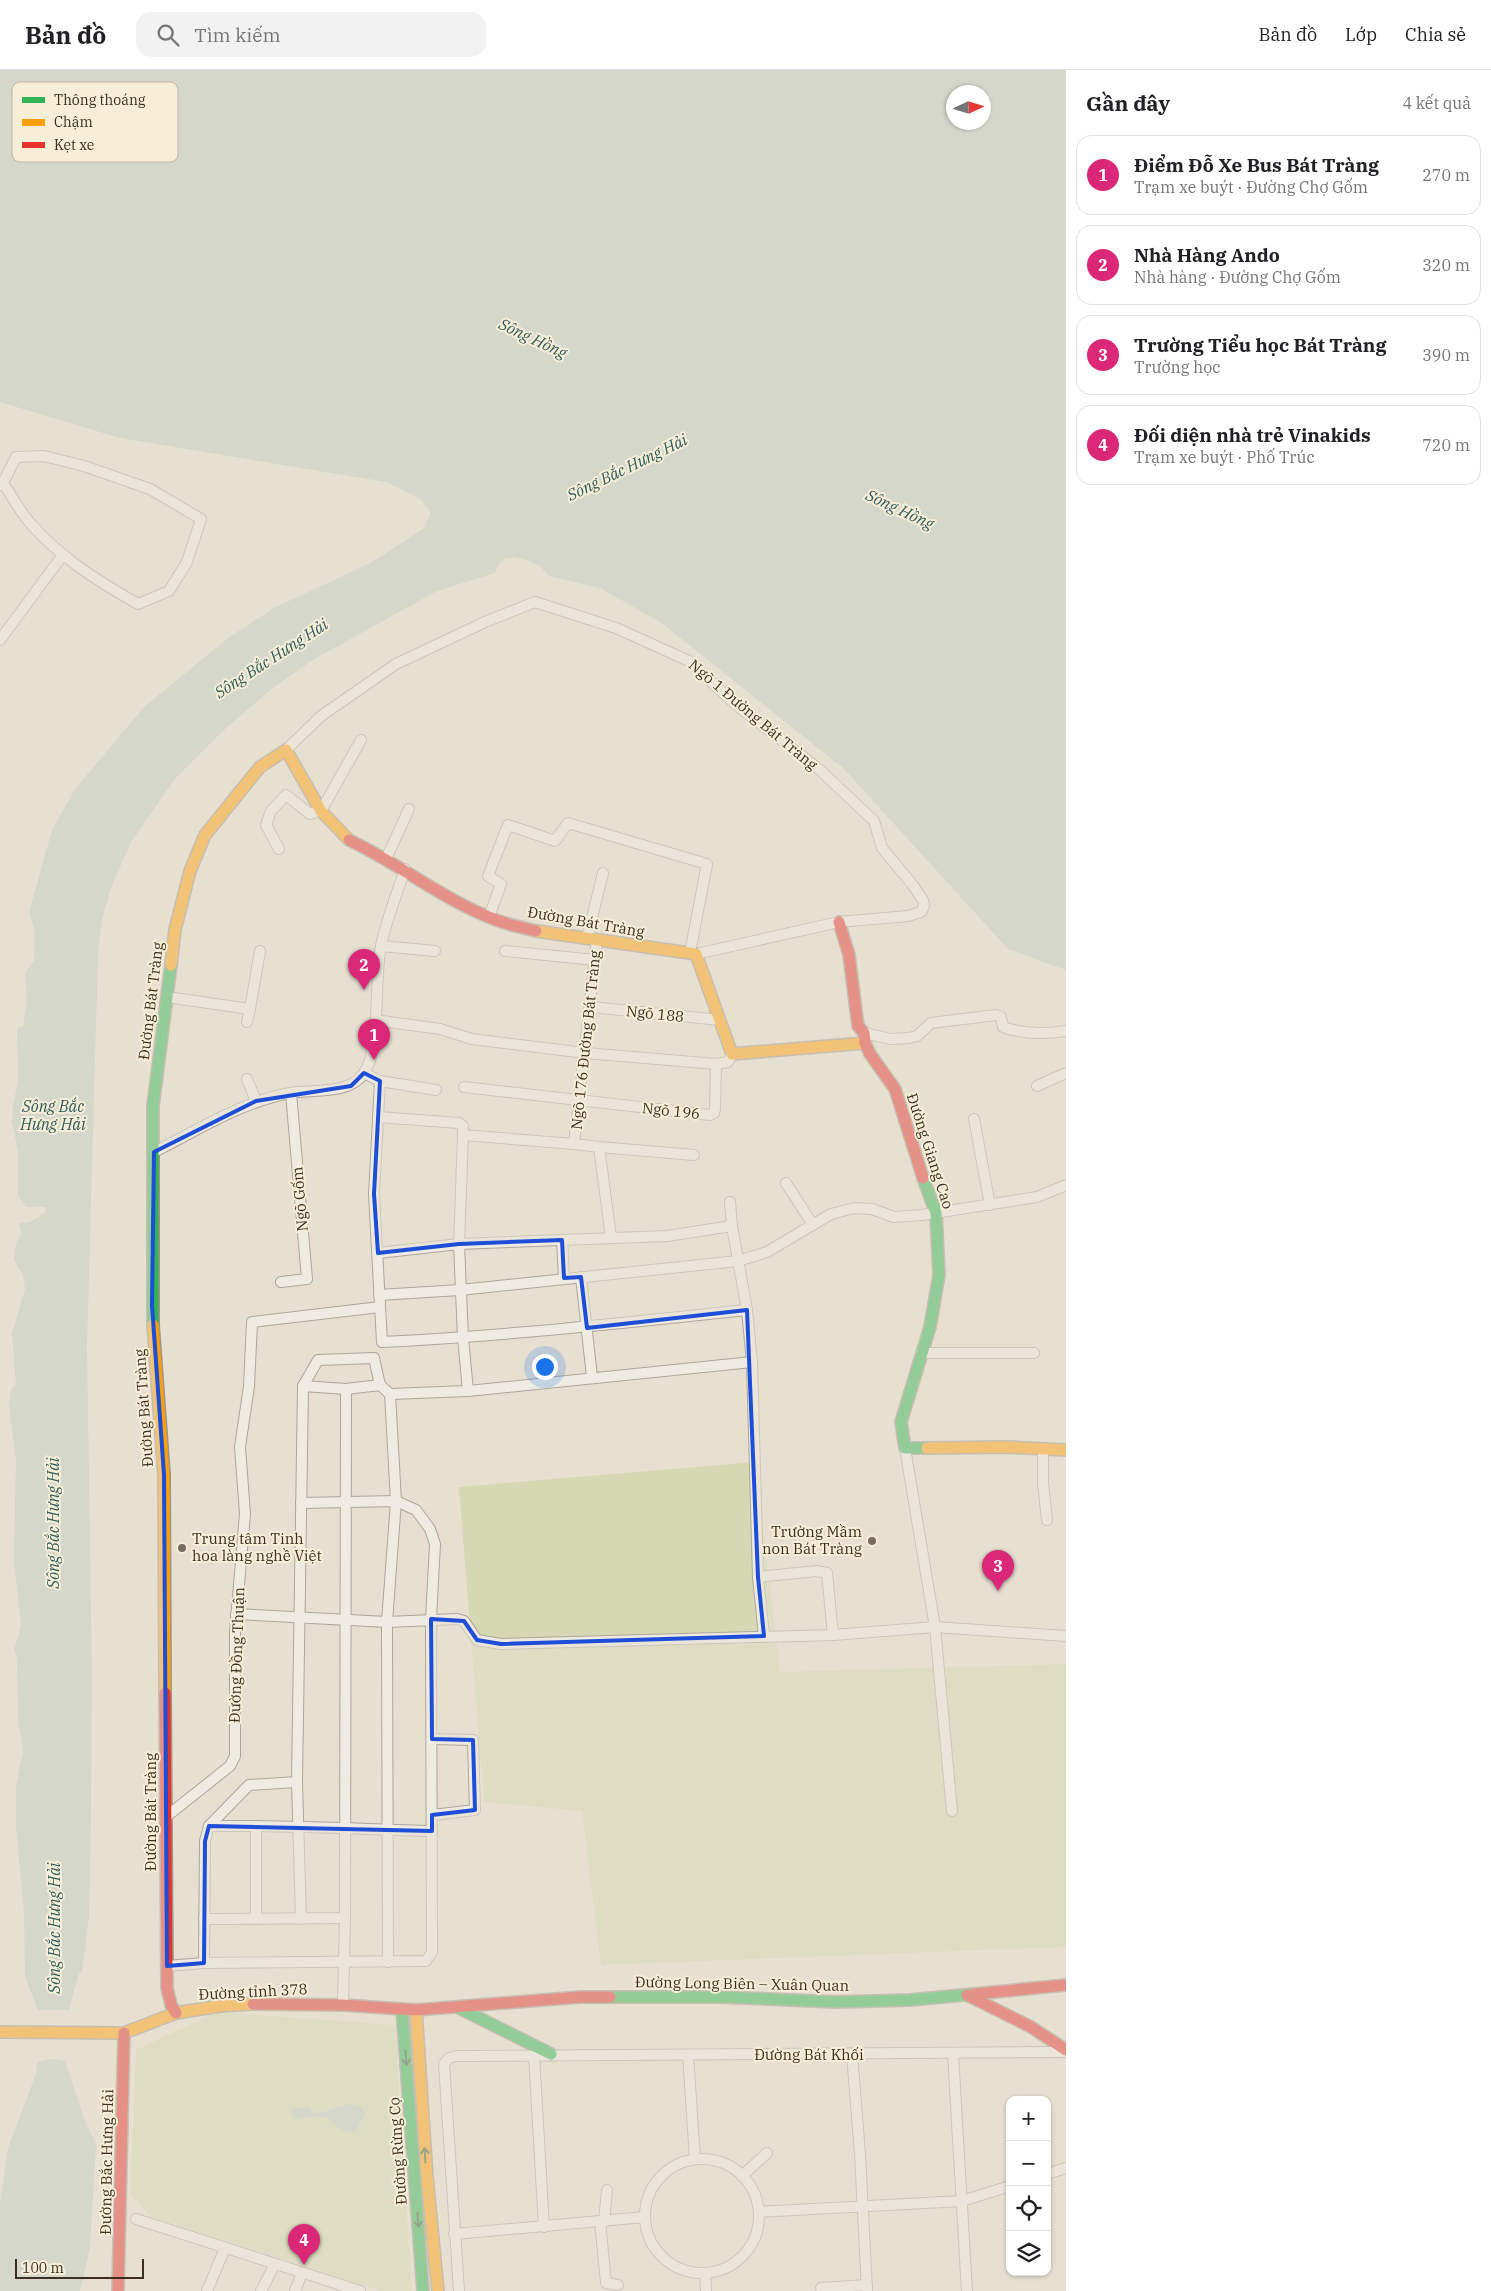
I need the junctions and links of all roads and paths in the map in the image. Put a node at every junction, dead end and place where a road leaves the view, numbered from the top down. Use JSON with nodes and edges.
{"nodes":[{"id":1,"x":2,"y":484,"type":"edge"},
{"id":2,"x":62,"y":556,"type":"junction"},
{"id":3,"x":0,"y":640,"type":"edge"},
{"id":4,"x":361,"y":740,"type":"dead end"},
{"id":5,"x":286,"y":750,"type":"junction"},
{"id":6,"x":409,"y":809,"type":"dead end"},
{"id":7,"x":320,"y":811,"type":"junction"},
{"id":8,"x":279,"y":849,"type":"dead end"},
{"id":9,"x":386,"y":859,"type":"junction"},
{"id":10,"x":405,"y":869,"type":"junction"},
{"id":11,"x":603,"y":873,"type":"dead end"},
{"id":12,"x":489,"y":916,"type":"junction"},
{"id":13,"x":839,"y":922,"type":"junction"},
{"id":14,"x":592,"y":939,"type":"junction"},
{"id":15,"x":381,"y":946,"type":"junction"},
{"id":16,"x":260,"y":951,"type":"dead end"},
{"id":17,"x":505,"y":951,"type":"dead end"},
{"id":18,"x":435,"y":952,"type":"dead end"},
{"id":19,"x":693,"y":953,"type":"junction"},
{"id":20,"x":595,"y":960,"type":"junction"},
{"id":21,"x":166,"y":997,"type":"junction"},
{"id":22,"x":591,"y":1007,"type":"junction"},
{"id":23,"x":250,"y":1008,"type":"junction"},
{"id":24,"x":375,"y":1020,"type":"junction"},
{"id":25,"x":720,"y":1020,"type":"junction"},
{"id":26,"x":247,"y":1022,"type":"dead end"},
{"id":27,"x":1066,"y":1032,"type":"edge"},
{"id":28,"x":864,"y":1038,"type":"junction"},
{"id":29,"x":585,"y":1053,"type":"junction"},
{"id":30,"x":732,"y":1054,"type":"junction"},
{"id":31,"x":716,"y":1064,"type":"junction"},
{"id":32,"x":364,"y":1073,"type":"junction"},
{"id":33,"x":1066,"y":1073,"type":"edge"},
{"id":34,"x":247,"y":1079,"type":"dead end"},
{"id":35,"x":380,"y":1081,"type":"junction"},
{"id":36,"x":1037,"y":1086,"type":"dead end"},
{"id":37,"x":464,"y":1087,"type":"dead end"},
{"id":38,"x":436,"y":1090,"type":"dead end"},
{"id":39,"x":291,"y":1093,"type":"junction"},
{"id":40,"x":256,"y":1101,"type":"junction"},
{"id":41,"x":579,"y":1101,"type":"junction"},
{"id":42,"x":378,"y":1118,"type":"junction"},
{"id":43,"x":974,"y":1119,"type":"dead end"},
{"id":44,"x":463,"y":1135,"type":"junction"},
{"id":45,"x":574,"y":1144,"type":"junction"},
{"id":46,"x":599,"y":1147,"type":"junction"},
{"id":47,"x":154,"y":1152,"type":"junction"},
{"id":48,"x":694,"y":1155,"type":"dead end"},
{"id":49,"x":786,"y":1183,"type":"dead end"},
{"id":50,"x":1066,"y":1185,"type":"edge"},
{"id":51,"x":730,"y":1202,"type":"dead end"},
{"id":52,"x":990,"y":1205,"type":"junction"},
{"id":53,"x":936,"y":1213,"type":"junction"},
{"id":54,"x":813,"y":1225,"type":"junction"},
{"id":55,"x":732,"y":1226,"type":"junction"},
{"id":56,"x":612,"y":1236,"type":"junction"},
{"id":57,"x":562,"y":1240,"type":"junction"},
{"id":58,"x":459,"y":1244,"type":"junction"},
{"id":59,"x":378,"y":1253,"type":"junction"},
{"id":60,"x":738,"y":1261,"type":"junction"},
{"id":61,"x":581,"y":1277,"type":"junction"},
{"id":62,"x":564,"y":1278,"type":"junction"},
{"id":63,"x":281,"y":1282,"type":"dead end"},
{"id":64,"x":460,"y":1290,"type":"junction"},
{"id":65,"x":379,"y":1295,"type":"junction"},
{"id":66,"x":380,"y":1307,"type":"junction"},
{"id":67,"x":747,"y":1310,"type":"junction"},
{"id":68,"x":587,"y":1328,"type":"junction"},
{"id":69,"x":463,"y":1338,"type":"junction"},
{"id":70,"x":382,"y":1342,"type":"junction"},
{"id":71,"x":921,"y":1353,"type":"junction"},
{"id":72,"x":1034,"y":1353,"type":"dead end"},
{"id":73,"x":374,"y":1358,"type":"junction"},
{"id":74,"x":752,"y":1362,"type":"junction"},
{"id":75,"x":592,"y":1377,"type":"junction"},
{"id":76,"x":303,"y":1386,"type":"junction"},
{"id":77,"x":380,"y":1386,"type":"junction"},
{"id":78,"x":346,"y":1389,"type":"junction"},
{"id":79,"x":468,"y":1391,"type":"junction"},
{"id":80,"x":390,"y":1394,"type":"junction"},
{"id":81,"x":906,"y":1448,"type":"junction"},
{"id":82,"x":1043,"y":1450,"type":"junction"},
{"id":83,"x":1066,"y":1450,"type":"edge"},
{"id":84,"x":396,"y":1500,"type":"junction"},
{"id":85,"x":301,"y":1503,"type":"junction"},
{"id":86,"x":345,"y":1503,"type":"junction"},
{"id":87,"x":1047,"y":1520,"type":"dead end"},
{"id":88,"x":758,"y":1577,"type":"junction"},
{"id":89,"x":236,"y":1614,"type":"junction"},
{"id":90,"x":299,"y":1618,"type":"junction"},
{"id":91,"x":431,"y":1619,"type":"junction"},
{"id":92,"x":345,"y":1620,"type":"junction"},
{"id":93,"x":387,"y":1622,"type":"junction"},
{"id":94,"x":935,"y":1627,"type":"junction"},
{"id":95,"x":833,"y":1634,"type":"junction"},
{"id":96,"x":764,"y":1636,"type":"junction"},
{"id":97,"x":1066,"y":1636,"type":"edge"},
{"id":98,"x":432,"y":1739,"type":"junction"},
{"id":99,"x":297,"y":1782,"type":"junction"},
{"id":100,"x":952,"y":1811,"type":"dead end"},
{"id":101,"x":432,"y":1815,"type":"junction"},
{"id":102,"x":167,"y":1816,"type":"junction"},
{"id":103,"x":298,"y":1825,"type":"junction"},
{"id":104,"x":209,"y":1826,"type":"junction"},
{"id":105,"x":256,"y":1826,"type":"junction"},
{"id":106,"x":344,"y":1829,"type":"junction"},
{"id":107,"x":386,"y":1830,"type":"junction"},
{"id":108,"x":432,"y":1830,"type":"junction"},
{"id":109,"x":344,"y":1918,"type":"junction"},
{"id":110,"x":204,"y":1919,"type":"junction"},
{"id":111,"x":256,"y":1919,"type":"junction"},
{"id":112,"x":301,"y":1919,"type":"junction"},
{"id":113,"x":388,"y":1962,"type":"junction"},
{"id":114,"x":204,"y":1963,"type":"junction"},
{"id":115,"x":344,"y":1963,"type":"junction"},
{"id":116,"x":166,"y":1966,"type":"junction"},
{"id":117,"x":1066,"y":1985,"type":"edge"},
{"id":118,"x":967,"y":1995,"type":"junction"},
{"id":119,"x":343,"y":2005,"type":"junction"},
{"id":120,"x":457,"y":2006,"type":"junction"},
{"id":121,"x":402,"y":2009,"type":"junction"},
{"id":122,"x":416,"y":2010,"type":"junction"},
{"id":123,"x":176,"y":2013,"type":"junction"},
{"id":124,"x":0,"y":2032,"type":"edge"},
{"id":125,"x":124,"y":2033,"type":"junction"},
{"id":126,"x":1066,"y":2051,"type":"edge"},
{"id":127,"x":551,"y":2054,"type":"junction"},
{"id":128,"x":852,"y":2054,"type":"junction"},
{"id":129,"x":952,"y":2054,"type":"junction"},
{"id":130,"x":534,"y":2055,"type":"junction"},
{"id":131,"x":688,"y":2055,"type":"junction"},
{"id":132,"x":767,"y":2153,"type":"dead end"},
{"id":133,"x":695,"y":2159,"type":"junction"},
{"id":134,"x":1066,"y":2168,"type":"edge"},
{"id":135,"x":1051,"y":2173,"type":"edge"},
{"id":136,"x":742,"y":2176,"type":"junction"},
{"id":137,"x":1006,"y":2187,"type":"edge"},
{"id":138,"x":606,"y":2190,"type":"dead end"},
{"id":139,"x":962,"y":2200,"type":"junction"},
{"id":140,"x":863,"y":2205,"type":"junction"},
{"id":141,"x":759,"y":2212,"type":"junction"},
{"id":142,"x":645,"y":2217,"type":"junction"},
{"id":143,"x":136,"y":2218,"type":"dead end"},
{"id":144,"x":602,"y":2222,"type":"junction"},
{"id":145,"x":544,"y":2227,"type":"junction"},
{"id":146,"x":454,"y":2234,"type":"junction"},
{"id":147,"x":225,"y":2248,"type":"junction"},
{"id":148,"x":275,"y":2264,"type":"junction"},
{"id":149,"x":302,"y":2273,"type":"junction"},
{"id":150,"x":705,"y":2273,"type":"junction"},
{"id":151,"x":618,"y":2285,"type":"dead end"},
{"id":152,"x":341,"y":2288,"type":"edge"},
{"id":153,"x":821,"y":2288,"type":"dead end"},
{"id":154,"x":867,"y":2288,"type":"edge"},
{"id":155,"x":118,"y":2291,"type":"edge"},
{"id":156,"x":207,"y":2291,"type":"edge"},
{"id":157,"x":261,"y":2291,"type":"edge"},
{"id":158,"x":294,"y":2291,"type":"edge"},
{"id":159,"x":360,"y":2291,"type":"edge"},
{"id":160,"x":423,"y":2291,"type":"edge"},
{"id":161,"x":438,"y":2291,"type":"edge"},
{"id":162,"x":459,"y":2291,"type":"edge"},
{"id":163,"x":706,"y":2291,"type":"edge"},
{"id":164,"x":967,"y":2291,"type":"edge"}],
"edges":[{"from":1,"to":2,"type":"street"},
{"from":1,"to":2,"type":"street"},
{"from":2,"to":3,"type":"street"},
{"from":4,"to":7,"type":"street"},
{"from":5,"to":7,"type":"street","name":"Đường Bát Tràng"},
{"from":5,"to":13,"type":"street","name":"Ngõ 1 Đường Bát Tràng"},
{"from":5,"to":21,"type":"street","name":"Đường Bát Tràng"},
{"from":6,"to":9,"type":"street"},
{"from":7,"to":8,"type":"street"},
{"from":7,"to":9,"type":"street","name":"Đường Bát Tràng"},
{"from":9,"to":10,"type":"street","name":"Đường Bát Tràng"},
{"from":10,"to":12,"type":"street","name":"Đường Bát Tràng"},
{"from":10,"to":15,"type":"street"},
{"from":11,"to":14,"type":"street","name":"Ngõ 176 Đường Bát Tràng"},
{"from":12,"to":14,"type":"street","name":"Đường Bát Tràng"},
{"from":12,"to":19,"type":"street"},
{"from":13,"to":19,"type":"street"},
{"from":13,"to":28,"type":"street","name":"Đường Giang Cao"},
{"from":14,"to":19,"type":"street","name":"Đường Bát Tràng"},
{"from":14,"to":20,"type":"street","name":"Ngõ 176 Đường Bát Tràng"},
{"from":15,"to":18,"type":"street"},
{"from":15,"to":24,"type":"street"},
{"from":16,"to":23,"type":"street"},
{"from":17,"to":20,"type":"street"},
{"from":19,"to":25,"type":"street"},
{"from":20,"to":22,"type":"street","name":"Ngõ 176 Đường Bát Tràng"},
{"from":21,"to":23,"type":"street"},
{"from":21,"to":47,"type":"street","name":"Đường Bát Tràng"},
{"from":22,"to":25,"type":"street","name":"Ngõ 188"},
{"from":22,"to":29,"type":"street","name":"Ngõ 176 Đường Bát Tràng"},
{"from":23,"to":26,"type":"street"},
{"from":24,"to":29,"type":"street"},
{"from":24,"to":32,"type":"street"},
{"from":25,"to":30,"type":"street"},
{"from":27,"to":28,"type":"street"},
{"from":28,"to":30,"type":"street"},
{"from":28,"to":53,"type":"street","name":"Đường Giang Cao"},
{"from":29,"to":31,"type":"street"},
{"from":29,"to":41,"type":"street","name":"Ngõ 176 Đường Bát Tràng"},
{"from":30,"to":31,"type":"street"},
{"from":31,"to":41,"type":"street","name":"Ngõ 196"},
{"from":32,"to":35,"type":"street"},
{"from":32,"to":39,"type":"street"},
{"from":33,"to":36,"type":"street"},
{"from":34,"to":40,"type":"street"},
{"from":35,"to":38,"type":"street"},
{"from":35,"to":42,"type":"street"},
{"from":37,"to":41,"type":"street"},
{"from":39,"to":40,"type":"street"},
{"from":39,"to":63,"type":"street","name":"Ngõ Gốm"},
{"from":40,"to":47,"type":"street"},
{"from":41,"to":45,"type":"street","name":"Ngõ 176 Đường Bát Tràng"},
{"from":42,"to":44,"type":"street"},
{"from":42,"to":59,"type":"street"},
{"from":43,"to":52,"type":"street"},
{"from":44,"to":45,"type":"street"},
{"from":44,"to":58,"type":"street"},
{"from":45,"to":46,"type":"street","name":"Ngõ 176 Đường Bát Tràng"},
{"from":46,"to":48,"type":"street"},
{"from":46,"to":56,"type":"street","name":"Ngõ 176 Đường Bát Tràng"},
{"from":47,"to":102,"type":"street","name":"Đường Bát Tràng"},
{"from":49,"to":54,"type":"street"},
{"from":50,"to":52,"type":"street"},
{"from":51,"to":55,"type":"street"},
{"from":52,"to":53,"type":"street"},
{"from":53,"to":54,"type":"street"},
{"from":53,"to":71,"type":"street","name":"Đường Giang Cao"},
{"from":54,"to":60,"type":"street"},
{"from":55,"to":56,"type":"street"},
{"from":55,"to":60,"type":"street"},
{"from":56,"to":57,"type":"street"},
{"from":57,"to":58,"type":"street"},
{"from":57,"to":62,"type":"street"},
{"from":58,"to":59,"type":"street"},
{"from":58,"to":64,"type":"street"},
{"from":59,"to":65,"type":"street"},
{"from":60,"to":61,"type":"street"},
{"from":60,"to":67,"type":"street"},
{"from":61,"to":62,"type":"street"},
{"from":61,"to":68,"type":"street"},
{"from":62,"to":64,"type":"street"},
{"from":64,"to":65,"type":"street"},
{"from":64,"to":69,"type":"street"},
{"from":65,"to":66,"type":"street"},
{"from":66,"to":70,"type":"street"},
{"from":66,"to":89,"type":"street","name":"Đường Đồng Thuận"},
{"from":67,"to":68,"type":"street"},
{"from":67,"to":74,"type":"street"},
{"from":68,"to":69,"type":"street"},
{"from":68,"to":75,"type":"street"},
{"from":69,"to":70,"type":"street"},
{"from":69,"to":79,"type":"street"},
{"from":70,"to":73,"type":"street"},
{"from":71,"to":72,"type":"street"},
{"from":71,"to":81,"type":"street","name":"Đường Giang Cao"},
{"from":73,"to":76,"type":"street"},
{"from":73,"to":77,"type":"street"},
{"from":74,"to":75,"type":"street"},
{"from":74,"to":88,"type":"street"},
{"from":75,"to":79,"type":"street"},
{"from":76,"to":78,"type":"street"},
{"from":76,"to":85,"type":"street"},
{"from":77,"to":78,"type":"street"},
{"from":77,"to":80,"type":"street"},
{"from":78,"to":86,"type":"street"},
{"from":79,"to":80,"type":"street"},
{"from":80,"to":84,"type":"street"},
{"from":81,"to":82,"type":"street"},
{"from":81,"to":94,"type":"street"},
{"from":82,"to":83,"type":"street"},
{"from":82,"to":87,"type":"street"},
{"from":84,"to":86,"type":"street"},
{"from":84,"to":91,"type":"street"},
{"from":84,"to":93,"type":"street"},
{"from":85,"to":86,"type":"street"},
{"from":85,"to":90,"type":"street"},
{"from":86,"to":92,"type":"street"},
{"from":88,"to":95,"type":"street"},
{"from":88,"to":96,"type":"street"},
{"from":89,"to":90,"type":"street"},
{"from":89,"to":102,"type":"street","name":"Đường Đồng Thuận"},
{"from":90,"to":92,"type":"street"},
{"from":90,"to":99,"type":"street"},
{"from":91,"to":93,"type":"street"},
{"from":91,"to":96,"type":"street"},
{"from":91,"to":98,"type":"street"},
{"from":92,"to":93,"type":"street"},
{"from":92,"to":106,"type":"street"},
{"from":93,"to":107,"type":"street"},
{"from":94,"to":95,"type":"street"},
{"from":94,"to":97,"type":"street"},
{"from":94,"to":100,"type":"street"},
{"from":95,"to":96,"type":"street"},
{"from":98,"to":101,"type":"street"},
{"from":98,"to":101,"type":"street"},
{"from":99,"to":103,"type":"street"},
{"from":99,"to":104,"type":"street"},
{"from":101,"to":108,"type":"street"},
{"from":102,"to":116,"type":"street","name":"Đường Bát Tràng"},
{"from":103,"to":105,"type":"street"},
{"from":103,"to":106,"type":"street"},
{"from":103,"to":112,"type":"street"},
{"from":104,"to":105,"type":"street"},
{"from":104,"to":110,"type":"street"},
{"from":105,"to":111,"type":"street"},
{"from":106,"to":107,"type":"street"},
{"from":106,"to":109,"type":"street"},
{"from":107,"to":108,"type":"street"},
{"from":107,"to":113,"type":"street"},
{"from":108,"to":113,"type":"street"},
{"from":109,"to":112,"type":"street"},
{"from":109,"to":115,"type":"street"},
{"from":110,"to":111,"type":"street"},
{"from":110,"to":114,"type":"street"},
{"from":111,"to":112,"type":"street"},
{"from":113,"to":115,"type":"street"},
{"from":114,"to":115,"type":"street"},
{"from":114,"to":116,"type":"street"},
{"from":115,"to":119,"type":"street"},
{"from":116,"to":123,"type":"street","name":"Đường Bát Tràng"},
{"from":117,"to":118,"type":"street","name":"Đường Long Biên – Xuân Quan"},
{"from":118,"to":120,"type":"street","name":"Đường Long Biên – Xuân Quan"},
{"from":118,"to":126,"type":"street"},
{"from":119,"to":121,"type":"street","name":"Đường tỉnh 378"},
{"from":119,"to":123,"type":"street","name":"Đường tỉnh 378"},
{"from":120,"to":122,"type":"street","name":"Đường Long Biên – Xuân Quan"},
{"from":120,"to":127,"type":"street"},
{"from":121,"to":122,"type":"street","name":"Đường Long Biên – Xuân Quan"},
{"from":121,"to":160,"type":"street","name":"Đường Rừng Cọ","one_way":true},
{"from":161,"to":122,"type":"street","name":"Đường Rừng Cọ","one_way":true},
{"from":123,"to":125,"type":"street","name":"Đường tỉnh 378"},
{"from":124,"to":125,"type":"street","name":"Đường tỉnh 378"},
{"from":125,"to":155,"type":"street","name":"Đường Bắc Hưng Hải"},
{"from":126,"to":129,"type":"street","name":"Đường Bát Khối"},
{"from":127,"to":130,"type":"street","name":"Đường Bát Khối"},
{"from":127,"to":131,"type":"street","name":"Đường Bát Khối"},
{"from":128,"to":129,"type":"street","name":"Đường Bát Khối"},
{"from":128,"to":131,"type":"street","name":"Đường Bát Khối"},
{"from":128,"to":140,"type":"street"},
{"from":129,"to":139,"type":"street"},
{"from":130,"to":145,"type":"street"},
{"from":130,"to":146,"type":"street","name":"Đường Bát Khối"},
{"from":131,"to":133,"type":"street"},
{"from":132,"to":136,"type":"street"},
{"from":133,"to":136,"type":"street"},
{"from":133,"to":142,"type":"street"},
{"from":134,"to":135,"type":"street"},
{"from":136,"to":141,"type":"street"},
{"from":137,"to":139,"type":"street"},
{"from":138,"to":144,"type":"street"},
{"from":139,"to":140,"type":"street"},
{"from":139,"to":164,"type":"street"},
{"from":140,"to":141,"type":"street"},
{"from":140,"to":154,"type":"street"},
{"from":141,"to":150,"type":"street"},
{"from":142,"to":144,"type":"street"},
{"from":142,"to":150,"type":"street"},
{"from":143,"to":147,"type":"street"},
{"from":144,"to":145,"type":"street"},
{"from":144,"to":151,"type":"street"},
{"from":145,"to":146,"type":"street"},
{"from":146,"to":162,"type":"street"},
{"from":147,"to":148,"type":"street"},
{"from":147,"to":156,"type":"street"},
{"from":148,"to":149,"type":"street"},
{"from":148,"to":157,"type":"street"},
{"from":149,"to":152,"type":"street"},
{"from":149,"to":158,"type":"street"},
{"from":150,"to":163,"type":"street"},
{"from":152,"to":159,"type":"street"},
{"from":153,"to":154,"type":"street"}]}
